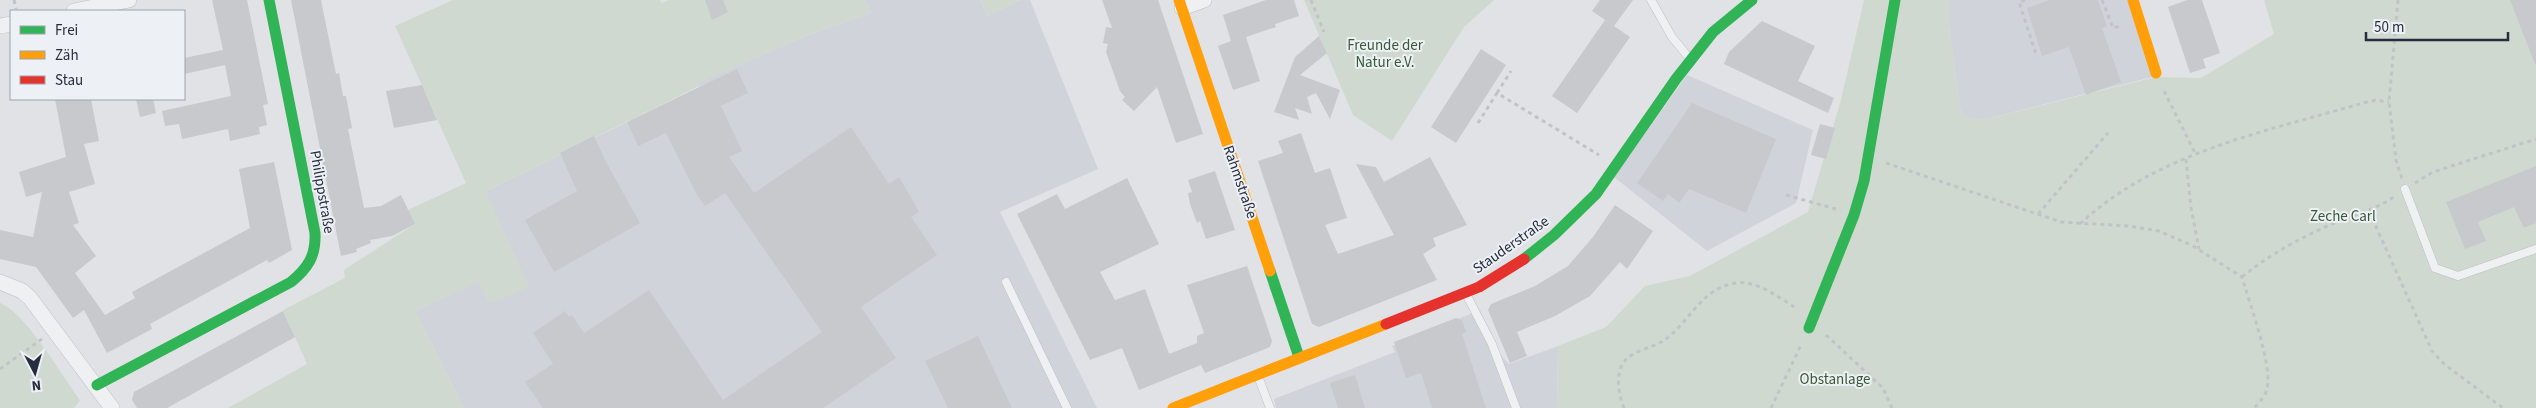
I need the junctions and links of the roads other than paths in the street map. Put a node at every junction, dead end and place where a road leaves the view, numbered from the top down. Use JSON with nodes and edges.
{"nodes":[{"id":1,"x":125,"y":0,"type":"edge"},
{"id":2,"x":270,"y":0,"type":"edge"},
{"id":3,"x":1204,"y":0,"type":"edge"},
{"id":4,"x":1651,"y":0,"type":"edge"},
{"id":5,"x":1752,"y":0,"type":"edge"},
{"id":6,"x":1895,"y":0,"type":"edge"},
{"id":7,"x":2133,"y":0,"type":"edge"},
{"id":8,"x":1181,"y":4,"type":"edge"},
{"id":9,"x":79,"y":10,"type":"edge"},
{"id":10,"x":1691,"y":61,"type":"junction"},
{"id":11,"x":2156,"y":73,"type":"road end"},
{"id":12,"x":2404,"y":189,"type":"road end"},
{"id":13,"x":2536,"y":250,"type":"edge"},
{"id":14,"x":0,"y":282,"type":"edge"},
{"id":15,"x":1006,"y":282,"type":"dead end"},
{"id":16,"x":1465,"y":292,"type":"junction"},
{"id":17,"x":1810,"y":325,"type":"road end"},
{"id":18,"x":1299,"y":357,"type":"junction"},
{"id":19,"x":1257,"y":374,"type":"junction"},
{"id":20,"x":97,"y":385,"type":"junction"},
{"id":21,"x":112,"y":408,"type":"edge"},
{"id":22,"x":1067,"y":408,"type":"edge"},
{"id":23,"x":1173,"y":408,"type":"edge"},
{"id":24,"x":1270,"y":408,"type":"edge"},
{"id":25,"x":1516,"y":408,"type":"edge"}],
"edges":[{"from":1,"to":9,"type":"street"},
{"from":2,"to":20,"type":"street","name":"Philippstraße"},
{"from":3,"to":8,"type":"street","name":"Rahmstraße"},
{"from":4,"to":10,"type":"lane"},
{"from":5,"to":10,"type":"street","name":"Stauderstraße"},
{"from":6,"to":17,"type":"street"},
{"from":7,"to":11,"type":"street"},
{"from":8,"to":18,"type":"street","name":"Rahmstraße"},
{"from":10,"to":16,"type":"street","name":"Stauderstraße"},
{"from":12,"to":13,"type":"lane"},
{"from":14,"to":20,"type":"street"},
{"from":15,"to":22,"type":"lane"},
{"from":16,"to":18,"type":"street","name":"Stauderstraße"},
{"from":16,"to":25,"type":"lane"},
{"from":18,"to":19,"type":"street","name":"Stauderstraße"},
{"from":19,"to":23,"type":"street","name":"Stauderstraße"},
{"from":19,"to":24,"type":"lane"},
{"from":20,"to":21,"type":"street"}]}
